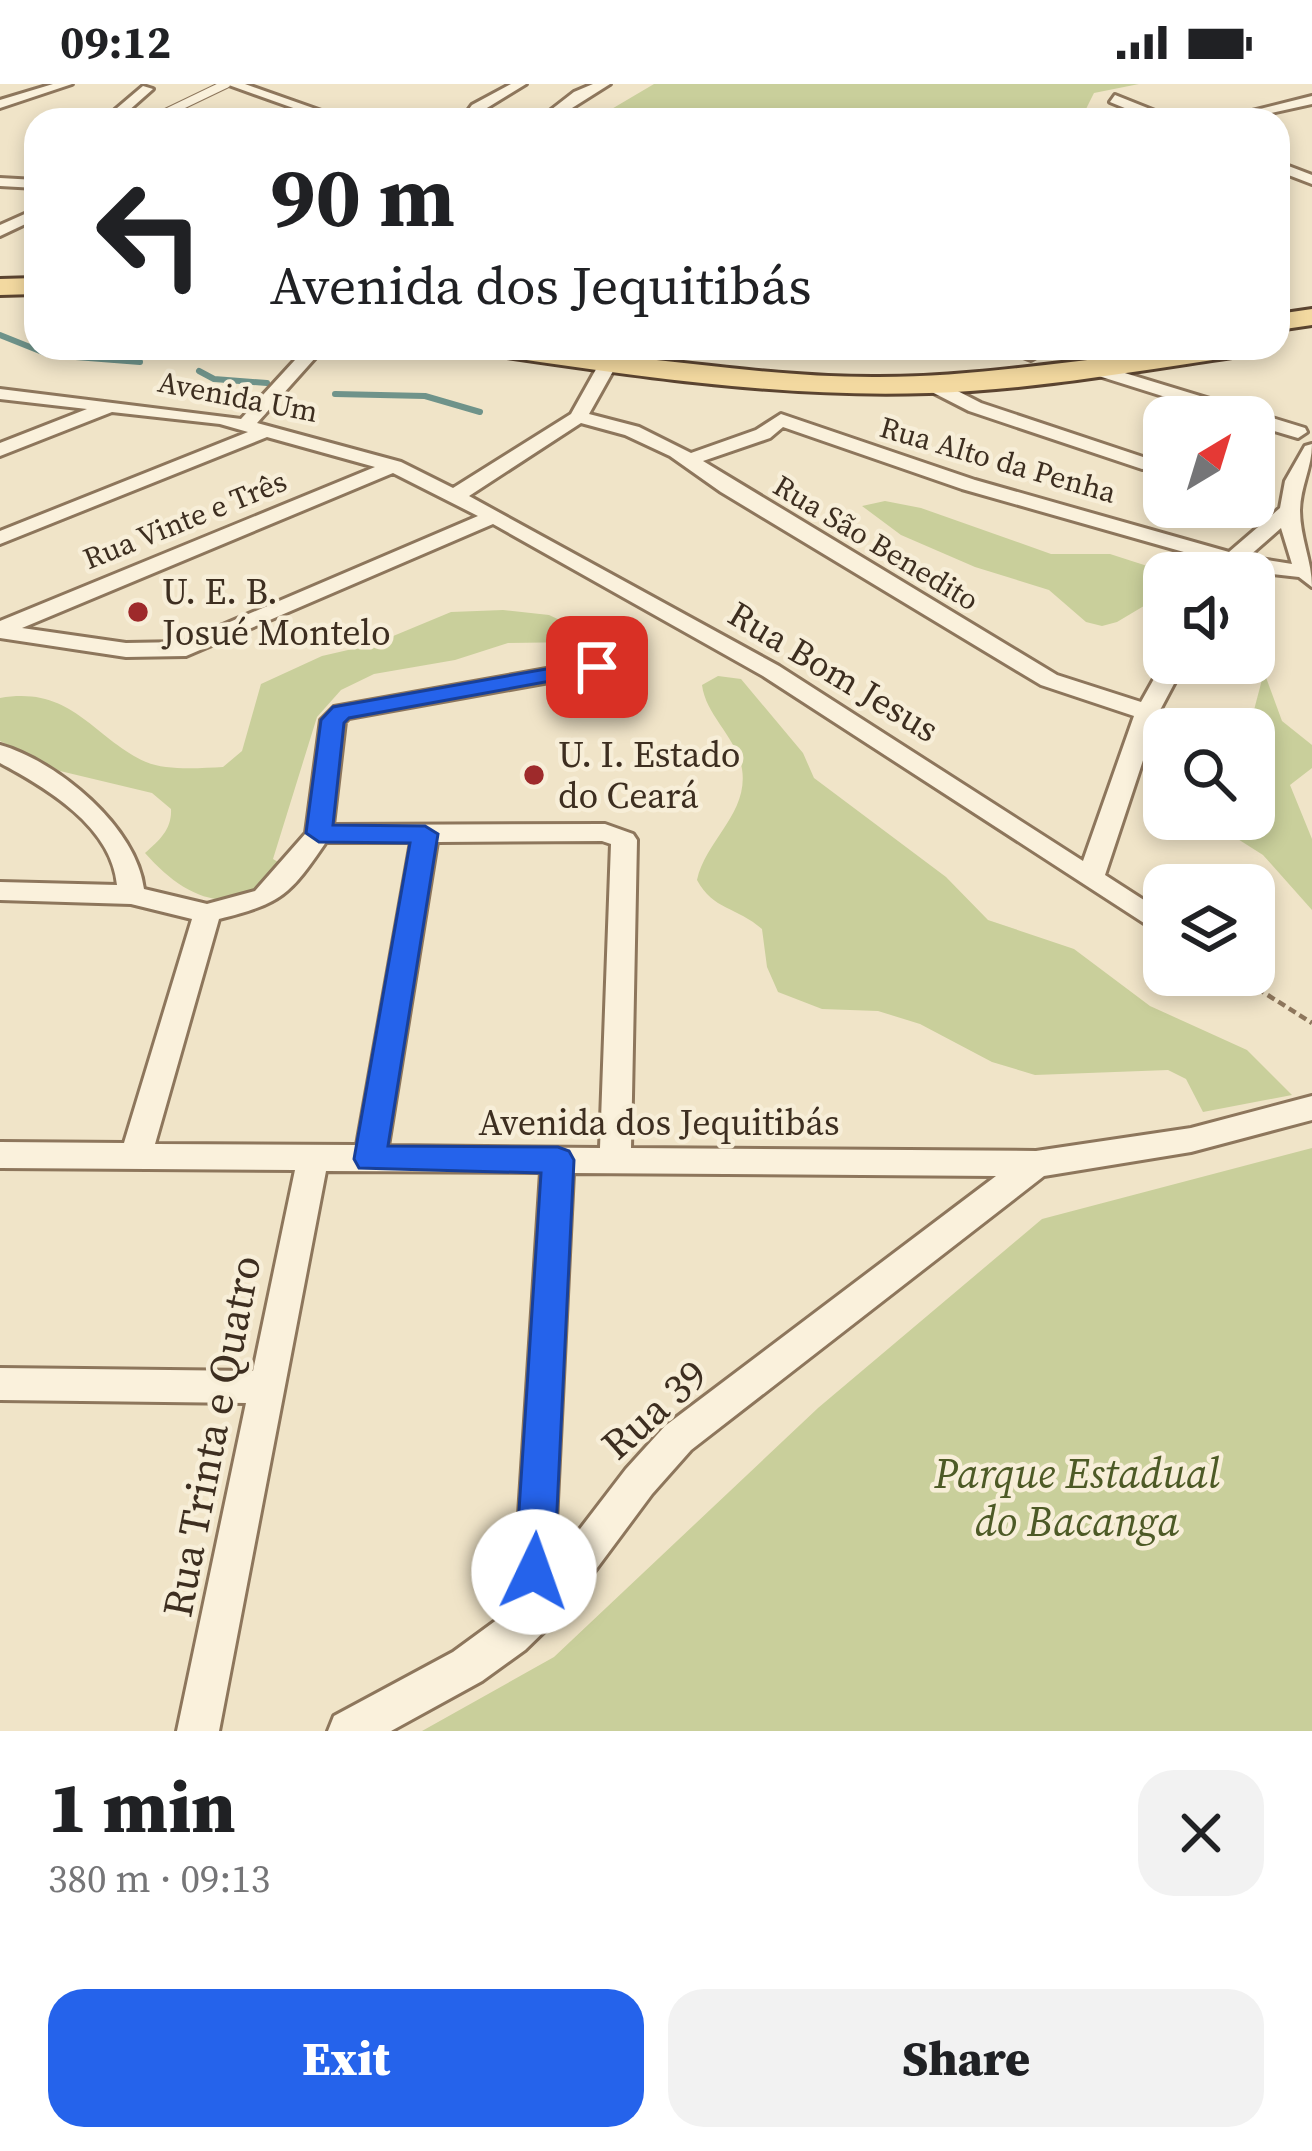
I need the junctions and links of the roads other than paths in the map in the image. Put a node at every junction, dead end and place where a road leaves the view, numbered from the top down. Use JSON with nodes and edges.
{"nodes":[{"id":1,"x":66,"y":84,"type":"edge"},
{"id":2,"x":229,"y":84,"type":"edge"},
{"id":3,"x":520,"y":84,"type":"edge"},
{"id":4,"x":604,"y":84,"type":"edge"},
{"id":5,"x":147,"y":89,"type":"dead end"},
{"id":6,"x":1308,"y":94,"type":"edge"},
{"id":7,"x":1114,"y":99,"type":"dead end"},
{"id":8,"x":0,"y":104,"type":"edge"},
{"id":9,"x":124,"y":108,"type":"edge"},
{"id":10,"x":172,"y":108,"type":"edge"},
{"id":11,"x":303,"y":108,"type":"edge"},
{"id":12,"x":476,"y":108,"type":"edge"},
{"id":13,"x":561,"y":108,"type":"edge"},
{"id":14,"x":1136,"y":108,"type":"edge"},
{"id":15,"x":1264,"y":108,"type":"edge"},
{"id":16,"x":304,"y":360,"type":"edge"},
{"id":17,"x":581,"y":360,"type":"edge"},
{"id":18,"x":766,"y":360,"type":"edge"},
{"id":19,"x":1012,"y":360,"type":"edge"},
{"id":20,"x":1026,"y":360,"type":"edge"},
{"id":21,"x":1095,"y":360,"type":"edge"},
{"id":22,"x":608,"y":364,"type":"junction"},
{"id":23,"x":785,"y":385,"type":"junction"},
{"id":24,"x":932,"y":385,"type":"junction"},
{"id":25,"x":0,"y":394,"type":"edge"},
{"id":26,"x":1176,"y":396,"type":"edge"},
{"id":27,"x":112,"y":406,"type":"junction"},
{"id":28,"x":578,"y":417,"type":"junction"},
{"id":29,"x":781,"y":420,"type":"junction"},
{"id":30,"x":246,"y":424,"type":"junction"},
{"id":31,"x":1275,"y":426,"type":"edge"},
{"id":32,"x":269,"y":430,"type":"junction"},
{"id":33,"x":1298,"y":433,"type":"dead end"},
{"id":34,"x":4,"y":446,"type":"edge"},
{"id":35,"x":1312,"y":451,"type":"edge"},
{"id":36,"x":689,"y":460,"type":"junction"},
{"id":37,"x":1143,"y":463,"type":"edge"},
{"id":38,"x":394,"y":466,"type":"junction"},
{"id":39,"x":456,"y":495,"type":"junction"},
{"id":40,"x":1288,"y":512,"type":"junction"},
{"id":41,"x":494,"y":515,"type":"junction"},
{"id":42,"x":0,"y":538,"type":"edge"},
{"id":43,"x":1184,"y":552,"type":"edge"},
{"id":44,"x":1243,"y":552,"type":"edge"},
{"id":45,"x":1275,"y":570,"type":"edge"},
{"id":46,"x":1310,"y":574,"type":"edge"},
{"id":47,"x":0,"y":630,"type":"edge"},
{"id":48,"x":597,"y":667,"type":"dead end"},
{"id":49,"x":1143,"y":711,"type":"edge"},
{"id":50,"x":1143,"y":724,"type":"edge"},
{"id":51,"x":0,"y":752,"type":"edge"},
{"id":52,"x":319,"y":833,"type":"junction"},
{"id":53,"x":425,"y":834,"type":"junction"},
{"id":54,"x":1092,"y":875,"type":"junction"},
{"id":55,"x":131,"y":895,"type":"junction"},
{"id":56,"x":2,"y":896,"type":"edge"},
{"id":57,"x":1143,"y":911,"type":"edge"},
{"id":58,"x":207,"y":913,"type":"junction"},
{"id":59,"x":1312,"y":1108,"type":"edge"},
{"id":60,"x":0,"y":1155,"type":"edge"},
{"id":61,"x":136,"y":1156,"type":"junction"},
{"id":62,"x":313,"y":1158,"type":"junction"},
{"id":63,"x":370,"y":1159,"type":"junction"},
{"id":64,"x":558,"y":1160,"type":"junction"},
{"id":65,"x":615,"y":1160,"type":"junction"},
{"id":66,"x":1036,"y":1164,"type":"junction"},
{"id":67,"x":1,"y":1386,"type":"edge"},
{"id":68,"x":267,"y":1387,"type":"junction"},
{"id":69,"x":532,"y":1618,"type":"junction"},
{"id":70,"x":198,"y":1731,"type":"edge"},
{"id":71,"x":349,"y":1731,"type":"edge"}],
"edges":[{"from":1,"to":8,"type":"street"},
{"from":2,"to":10,"type":"lane"},
{"from":2,"to":11,"type":"street"},
{"from":3,"to":12,"type":"street"},
{"from":4,"to":13,"type":"street"},
{"from":5,"to":9,"type":"street"},
{"from":6,"to":15,"type":"street"},
{"from":7,"to":14,"type":"street"},
{"from":16,"to":30,"type":"street"},
{"from":17,"to":22,"type":"main road"},
{"from":18,"to":19,"type":"main road"},
{"from":20,"to":24,"type":"main road"},
{"from":21,"to":26,"type":"street"},
{"from":22,"to":23,"type":"main road"},
{"from":22,"to":28,"type":"street"},
{"from":23,"to":24,"type":"main road"},
{"from":23,"to":29,"type":"street"},
{"from":24,"to":37,"type":"street"},
{"from":25,"to":27,"type":"street","name":"Avenida Um"},
{"from":27,"to":30,"type":"street","name":"Avenida Um"},
{"from":27,"to":34,"type":"street"},
{"from":28,"to":36,"type":"street","name":"Rua São Benedito"},
{"from":28,"to":39,"type":"street"},
{"from":29,"to":36,"type":"street"},
{"from":29,"to":43,"type":"street","name":"Rua Alto da Penha"},
{"from":30,"to":32,"type":"street","name":"Avenida Um"},
{"from":31,"to":33,"type":"street"},
{"from":32,"to":38,"type":"street","name":"Avenida Um"},
{"from":32,"to":42,"type":"street"},
{"from":35,"to":40,"type":"street"},
{"from":36,"to":49,"type":"street","name":"Rua São Benedito"},
{"from":38,"to":39,"type":"street","name":"Avenida Um"},
{"from":38,"to":47,"type":"street","name":"Rua Vinte e Três"},
{"from":39,"to":41,"type":"street","name":"Rua Bom Jesus"},
{"from":40,"to":44,"type":"street"},
{"from":40,"to":46,"type":"street"},
{"from":41,"to":47,"type":"street"},
{"from":41,"to":54,"type":"street","name":"Rua Bom Jesus"},
{"from":45,"to":46,"type":"street","name":"Rua Alto da Penha"},
{"from":48,"to":52,"type":"street"},
{"from":50,"to":54,"type":"street"},
{"from":51,"to":55,"type":"street"},
{"from":52,"to":53,"type":"street"},
{"from":52,"to":58,"type":"street"},
{"from":53,"to":63,"type":"street"},
{"from":53,"to":65,"type":"street"},
{"from":54,"to":57,"type":"street","name":"Rua Bom Jesus"},
{"from":55,"to":56,"type":"street"},
{"from":55,"to":58,"type":"street"},
{"from":58,"to":61,"type":"street"},
{"from":59,"to":66,"type":"street","name":"Avenida dos Jequitibás"},
{"from":60,"to":61,"type":"street","name":"Avenida dos Jequitibás"},
{"from":61,"to":62,"type":"street","name":"Avenida dos Jequitibás"},
{"from":62,"to":63,"type":"street","name":"Avenida dos Jequitibás"},
{"from":62,"to":68,"type":"street","name":"Rua Trinta e Quatro"},
{"from":63,"to":64,"type":"street","name":"Avenida dos Jequitibás"},
{"from":64,"to":65,"type":"street","name":"Avenida dos Jequitibás"},
{"from":64,"to":69,"type":"street"},
{"from":65,"to":66,"type":"street","name":"Avenida dos Jequitibás"},
{"from":66,"to":69,"type":"street","name":"Rua 39"},
{"from":67,"to":68,"type":"street"},
{"from":68,"to":70,"type":"street","name":"Rua Trinta e Quatro"},
{"from":69,"to":71,"type":"street","name":"Rua 39"}]}
